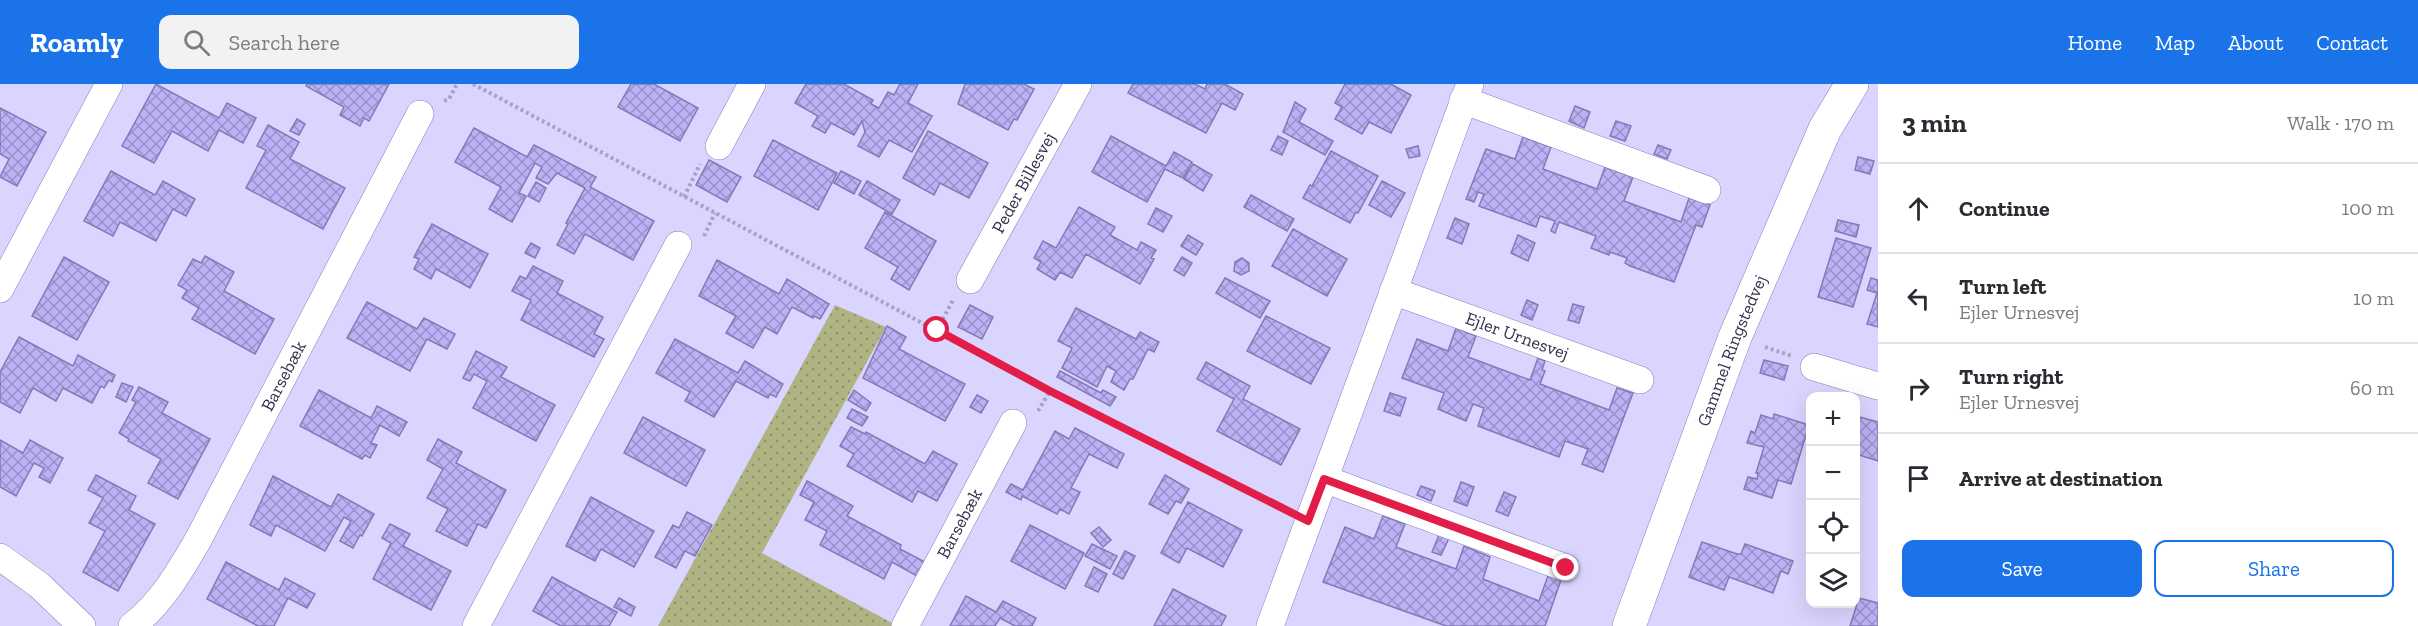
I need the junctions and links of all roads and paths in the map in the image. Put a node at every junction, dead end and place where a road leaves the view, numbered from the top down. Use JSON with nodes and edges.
{"nodes":[{"id":1,"x":110,"y":84,"type":"edge"},
{"id":2,"x":473,"y":84,"type":"edge"},
{"id":3,"x":752,"y":84,"type":"edge"},
{"id":4,"x":1078,"y":84,"type":"edge"},
{"id":5,"x":1852,"y":84,"type":"edge"},
{"id":6,"x":1467,"y":92,"type":"edge"},
{"id":7,"x":420,"y":114,"type":"dead end"},
{"id":8,"x":719,"y":146,"type":"dead end"},
{"id":9,"x":1707,"y":190,"type":"dead end"},
{"id":10,"x":678,"y":245,"type":"dead end"},
{"id":11,"x":970,"y":280,"type":"dead end"},
{"id":12,"x":0,"y":289,"type":"edge"},
{"id":13,"x":1394,"y":291,"type":"junction"},
{"id":14,"x":1735,"y":337,"type":"junction"},
{"id":15,"x":1814,"y":367,"type":"joint"},
{"id":16,"x":1640,"y":380,"type":"dead end"},
{"id":17,"x":1878,"y":386,"type":"edge"},
{"id":18,"x":1013,"y":423,"type":"dead end"},
{"id":19,"x":1324,"y":479,"type":"junction"},
{"id":20,"x":1308,"y":521,"type":"junction"},
{"id":21,"x":0,"y":557,"type":"edge"},
{"id":22,"x":1566,"y":568,"type":"dead end"},
{"id":23,"x":82,"y":626,"type":"edge"},
{"id":24,"x":132,"y":626,"type":"edge"},
{"id":25,"x":476,"y":626,"type":"edge"},
{"id":26,"x":905,"y":626,"type":"edge"},
{"id":27,"x":1270,"y":626,"type":"edge"},
{"id":28,"x":1629,"y":626,"type":"edge"}],
"edges":[{"from":1,"to":12,"type":"street"},
{"from":2,"to":20,"type":"path"},
{"from":3,"to":8,"type":"street"},
{"from":4,"to":11,"type":"street","name":"Peder Billesvej"},
{"from":5,"to":14,"type":"street","name":"Gammel Ringstedvej"},
{"from":6,"to":9,"type":"street"},
{"from":6,"to":13,"type":"street"},
{"from":7,"to":24,"type":"street","name":"Barsebæk"},
{"from":10,"to":25,"type":"street"},
{"from":13,"to":16,"type":"street","name":"Ejler Urnesvej"},
{"from":13,"to":19,"type":"street"},
{"from":14,"to":15,"type":"path"},
{"from":14,"to":28,"type":"street","name":"Gammel Ringstedvej"},
{"from":15,"to":17,"type":"street"},
{"from":18,"to":26,"type":"street","name":"Barsebæk"},
{"from":19,"to":20,"type":"street"},
{"from":19,"to":22,"type":"street"},
{"from":20,"to":27,"type":"street"},
{"from":21,"to":23,"type":"street"}]}
